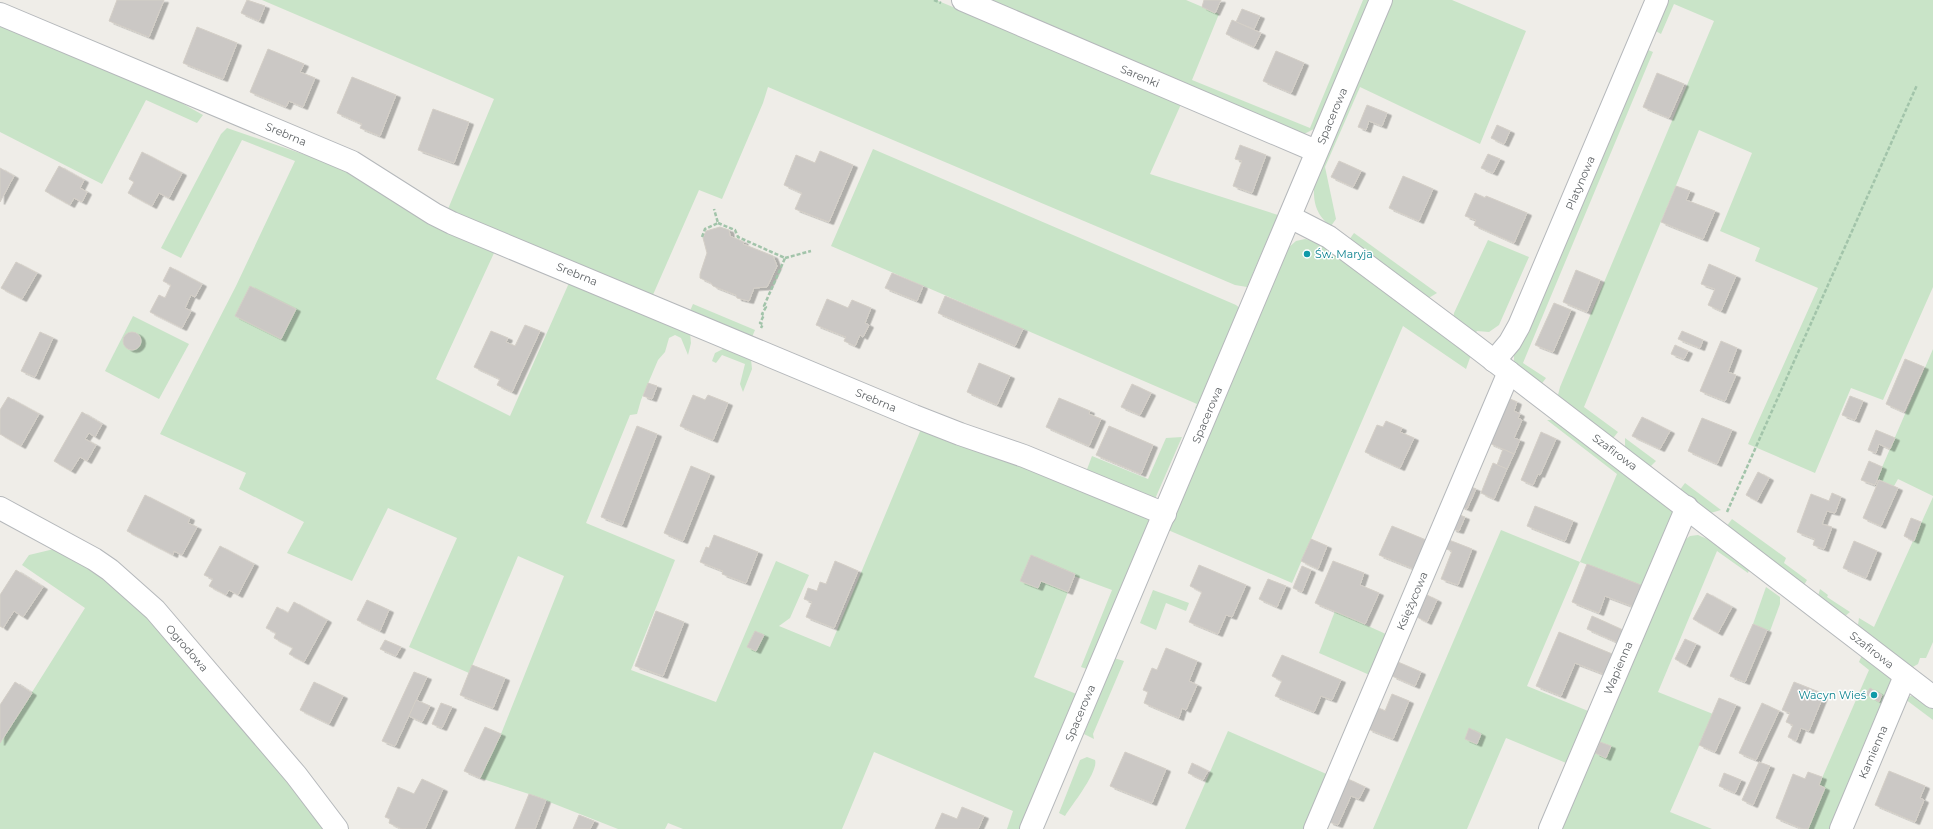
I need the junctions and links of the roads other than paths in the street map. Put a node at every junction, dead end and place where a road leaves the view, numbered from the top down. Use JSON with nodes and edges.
{"nodes":[{"id":1,"x":963,"y":0,"type":"edge"},
{"id":2,"x":1381,"y":0,"type":"edge"},
{"id":3,"x":1657,"y":0,"type":"edge"},
{"id":4,"x":0,"y":14,"type":"edge"},
{"id":5,"x":1316,"y":151,"type":"junction"},
{"id":6,"x":1290,"y":217,"type":"junction"},
{"id":7,"x":1501,"y":366,"type":"junction"},
{"id":8,"x":1687,"y":507,"type":"junction"},
{"id":9,"x":0,"y":508,"type":"edge"},
{"id":10,"x":1165,"y":514,"type":"junction"},
{"id":11,"x":1905,"y":676,"type":"junction"},
{"id":12,"x":1933,"y":697,"type":"edge"},
{"id":13,"x":337,"y":829,"type":"edge"},
{"id":14,"x":1031,"y":829,"type":"edge"},
{"id":15,"x":1315,"y":829,"type":"edge"},
{"id":16,"x":1550,"y":829,"type":"edge"},
{"id":17,"x":1841,"y":829,"type":"edge"}],
"edges":[{"from":1,"to":5,"type":"street","name":"Sarenki"},
{"from":2,"to":5,"type":"street","name":"Spacerowa"},
{"from":3,"to":7,"type":"street","name":"Platynowa"},
{"from":4,"to":10,"type":"street","name":"Srebrna"},
{"from":5,"to":6,"type":"street","name":"Spacerowa"},
{"from":6,"to":7,"type":"street","name":"Szafirowa"},
{"from":6,"to":10,"type":"street","name":"Spacerowa"},
{"from":7,"to":8,"type":"street","name":"Szafirowa"},
{"from":7,"to":15,"type":"street","name":"Księżycowa"},
{"from":8,"to":11,"type":"street","name":"Szafirowa"},
{"from":8,"to":16,"type":"street","name":"Wapienna"},
{"from":9,"to":13,"type":"street","name":"Ogrodowa"},
{"from":10,"to":14,"type":"street","name":"Spacerowa"},
{"from":11,"to":12,"type":"street","name":"Szafirowa"},
{"from":11,"to":17,"type":"street","name":"Kamienna"}]}
